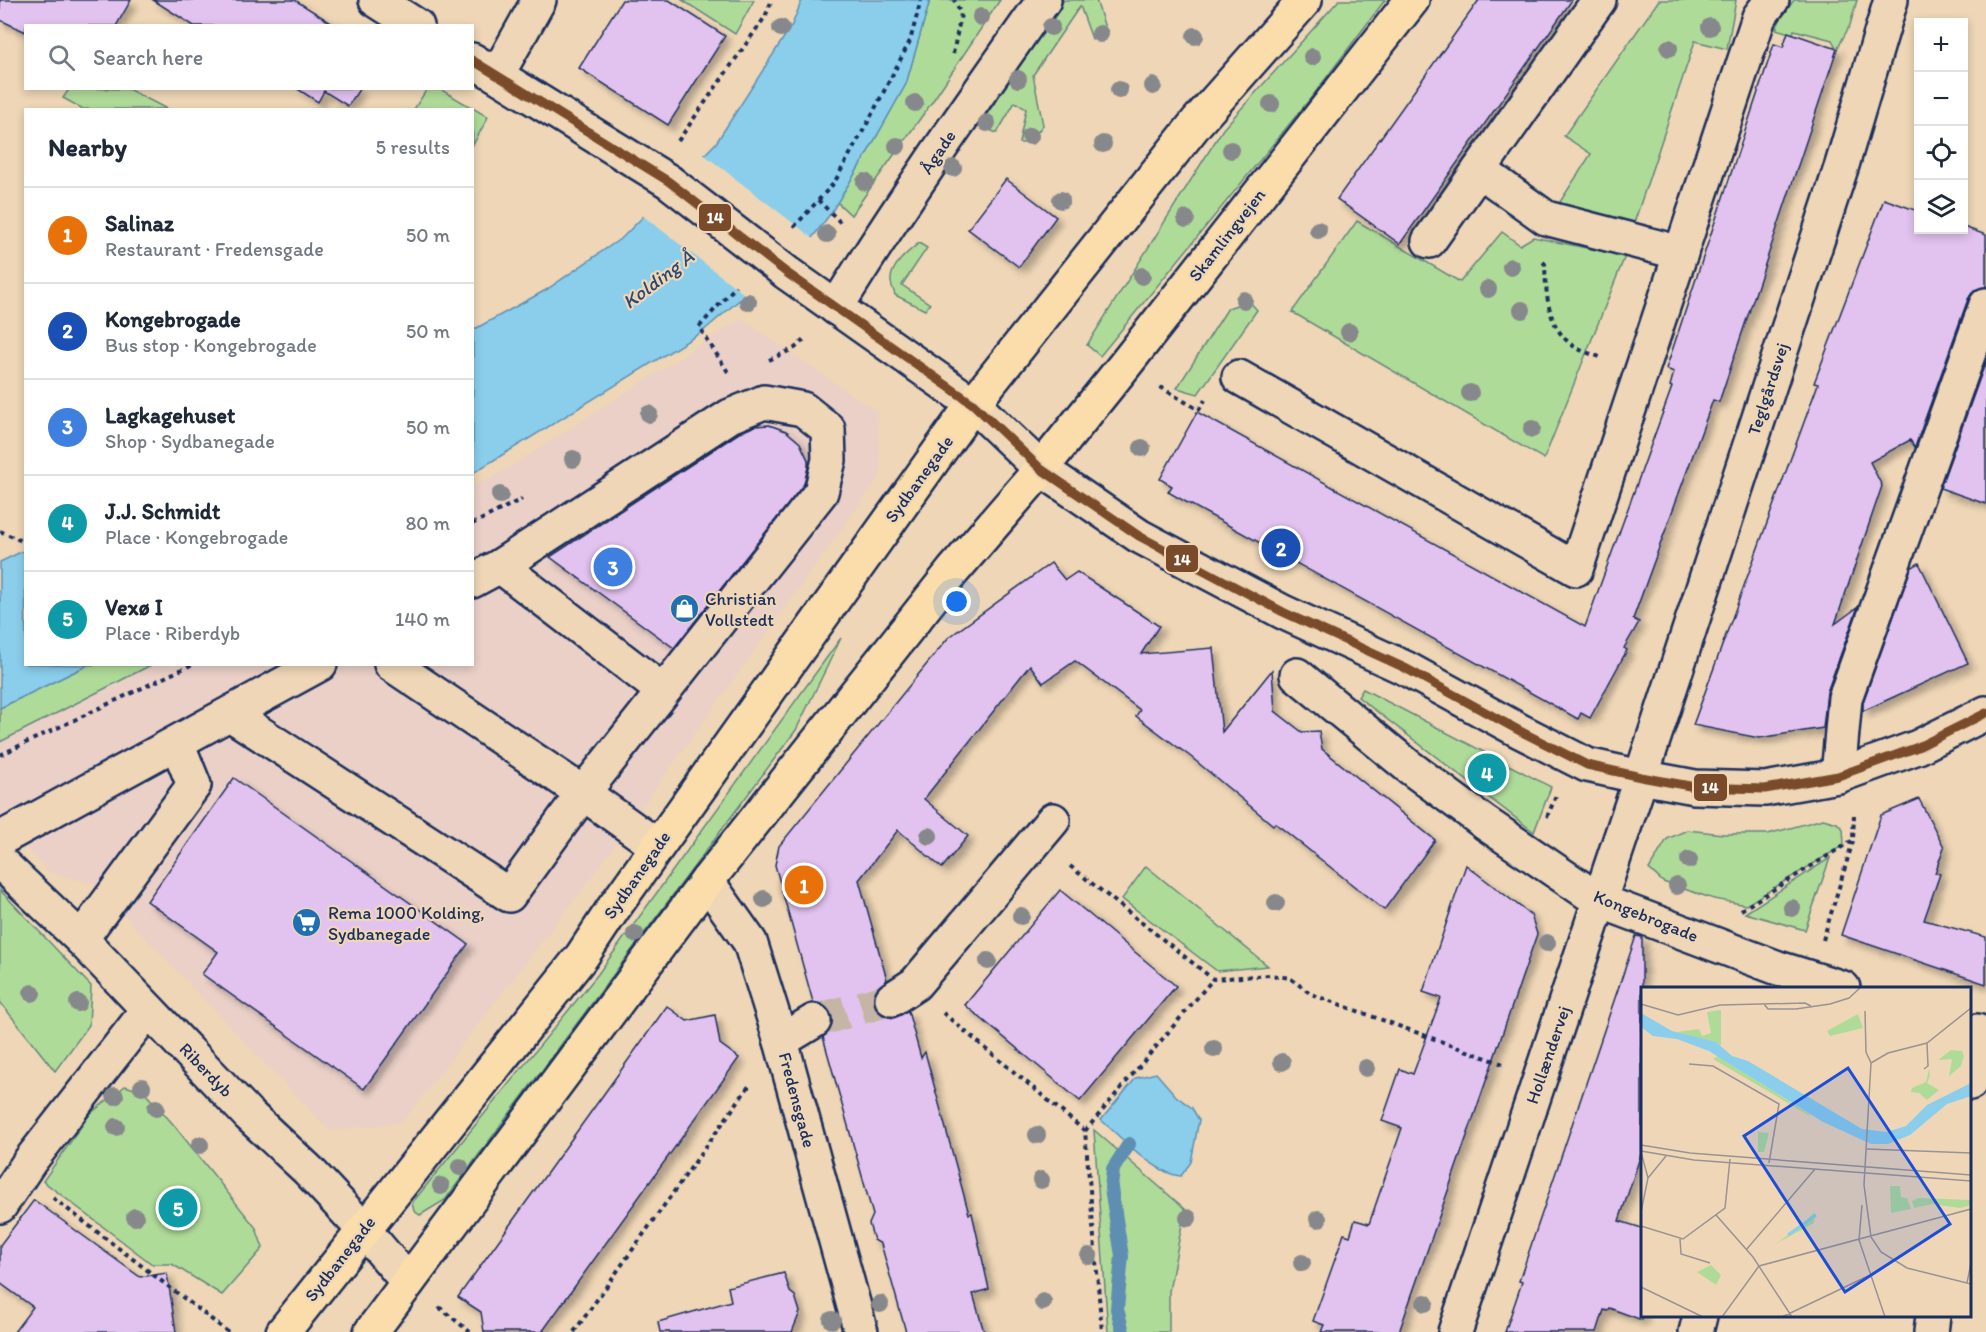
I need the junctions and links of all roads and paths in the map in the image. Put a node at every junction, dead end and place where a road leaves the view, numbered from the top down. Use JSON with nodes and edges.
{"nodes":[{"id":1,"x":376,"y":0,"type":"edge"},
{"id":2,"x":539,"y":0,"type":"edge"},
{"id":3,"x":772,"y":0,"type":"edge"},
{"id":4,"x":921,"y":0,"type":"edge"},
{"id":5,"x":1044,"y":0,"type":"edge"},
{"id":6,"x":1305,"y":0,"type":"edge"},
{"id":7,"x":1412,"y":0,"type":"edge"},
{"id":8,"x":1599,"y":0,"type":"edge"},
{"id":9,"x":1772,"y":0,"type":"edge"},
{"id":10,"x":1891,"y":0,"type":"edge"},
{"id":11,"x":414,"y":24,"type":"edge"},
{"id":12,"x":484,"y":68,"type":"edge"},
{"id":13,"x":1479,"y":170,"type":"junction"},
{"id":14,"x":662,"y":177,"type":"junction"},
{"id":15,"x":800,"y":221,"type":"dead end"},
{"id":16,"x":1429,"y":241,"type":"dead end"},
{"id":17,"x":1681,"y":253,"type":"junction"},
{"id":18,"x":1539,"y":257,"type":"dead end"},
{"id":19,"x":1986,"y":305,"type":"edge"},
{"id":20,"x":717,"y":307,"type":"dead end"},
{"id":21,"x":836,"y":308,"type":"junction"},
{"id":22,"x":1124,"y":366,"type":"junction"},
{"id":23,"x":1641,"y":373,"type":"junction"},
{"id":24,"x":1239,"y":377,"type":"joint"},
{"id":25,"x":732,"y":378,"type":"dead end"},
{"id":26,"x":972,"y":404,"type":"junction"},
{"id":27,"x":1041,"y":469,"type":"junction"},
{"id":28,"x":0,"y":531,"type":"edge"},
{"id":29,"x":24,"y":542,"type":"edge"},
{"id":30,"x":487,"y":574,"type":"edge"},
{"id":31,"x":189,"y":666,"type":"edge"},
{"id":32,"x":316,"y":666,"type":"edge"},
{"id":33,"x":394,"y":666,"type":"edge"},
{"id":34,"x":1297,"y":675,"type":"dead end"},
{"id":35,"x":663,"y":691,"type":"junction"},
{"id":36,"x":1986,"y":713,"type":"edge"},
{"id":37,"x":230,"y":714,"type":"junction"},
{"id":38,"x":177,"y":743,"type":"junction"},
{"id":39,"x":0,"y":755,"type":"edge"},
{"id":40,"x":1572,"y":757,"type":"junction"},
{"id":41,"x":1846,"y":772,"type":"junction"},
{"id":42,"x":1641,"y":777,"type":"junction"},
{"id":43,"x":583,"y":793,"type":"junction"},
{"id":44,"x":1053,"y":820,"type":"dead end"},
{"id":45,"x":0,"y":839,"type":"edge"},
{"id":46,"x":1853,"y":840,"type":"junction"},
{"id":47,"x":657,"y":846,"type":"junction"},
{"id":48,"x":1531,"y":855,"type":"junction"},
{"id":49,"x":0,"y":862,"type":"edge"},
{"id":50,"x":1067,"y":864,"type":"dead end"},
{"id":51,"x":706,"y":881,"type":"junction"},
{"id":52,"x":1600,"y":901,"type":"junction"},
{"id":53,"x":1697,"y":937,"type":"junction"},
{"id":54,"x":81,"y":939,"type":"junction"},
{"id":55,"x":1776,"y":978,"type":"edge"},
{"id":56,"x":1214,"y":979,"type":"junction"},
{"id":57,"x":1812,"y":979,"type":"junction"},
{"id":58,"x":1840,"y":987,"type":"edge"},
{"id":59,"x":892,"y":999,"type":"tunnel mouth"},
{"id":60,"x":936,"y":1008,"type":"dead end"},
{"id":61,"x":148,"y":1010,"type":"junction"},
{"id":62,"x":814,"y":1021,"type":"tunnel mouth"},
{"id":63,"x":1978,"y":1031,"type":"edge"},
{"id":64,"x":781,"y":1041,"type":"junction"},
{"id":65,"x":1971,"y":1076,"type":"edge"},
{"id":66,"x":1541,"y":1077,"type":"junction"},
{"id":67,"x":1085,"y":1131,"type":"junction"},
{"id":68,"x":22,"y":1174,"type":"junction"},
{"id":69,"x":0,"y":1206,"type":"edge"},
{"id":70,"x":363,"y":1229,"type":"junction"},
{"id":71,"x":408,"y":1282,"type":"junction"},
{"id":72,"x":1700,"y":1317,"type":"edge"},
{"id":73,"x":1933,"y":1317,"type":"edge"},
{"id":74,"x":228,"y":1332,"type":"edge"},
{"id":75,"x":283,"y":1332,"type":"edge"},
{"id":76,"x":371,"y":1332,"type":"edge"},
{"id":77,"x":574,"y":1332,"type":"edge"},
{"id":78,"x":861,"y":1332,"type":"edge"},
{"id":79,"x":1102,"y":1332,"type":"edge"},
{"id":80,"x":1455,"y":1332,"type":"edge"},
{"id":81,"x":1696,"y":1332,"type":"edge"},
{"id":82,"x":1931,"y":1332,"type":"edge"}],
"edges":[{"from":1,"to":11,"type":"street"},
{"from":2,"to":12,"type":"street"},
{"from":3,"to":14,"type":"path"},
{"from":4,"to":15,"type":"path"},
{"from":5,"to":21,"type":"street","name":"Ågade"},
{"from":6,"to":26,"type":"main road"},
{"from":7,"to":22,"type":"main road","name":"Skamlingvejen"},
{"from":8,"to":13,"type":"street"},
{"from":9,"to":17,"type":"street"},
{"from":10,"to":42,"type":"street","name":"Teglgårdsvej"},
{"from":12,"to":14,"type":"street"},
{"from":13,"to":16,"type":"street"},
{"from":13,"to":17,"type":"street"},
{"from":14,"to":21,"type":"street","bridge":true},
{"from":17,"to":23,"type":"street"},
{"from":18,"to":23,"type":"path"},
{"from":19,"to":41,"type":"street"},
{"from":20,"to":25,"type":"path"},
{"from":21,"to":26,"type":"street"},
{"from":22,"to":24,"type":"path"},
{"from":22,"to":27,"type":"main road","name":"Skamlingvejen"},
{"from":23,"to":24,"type":"street"},
{"from":26,"to":27,"type":"street"},
{"from":26,"to":47,"type":"main road","name":"Sydbanegade"},
{"from":27,"to":40,"type":"street"},
{"from":27,"to":51,"type":"main road"},
{"from":28,"to":29,"type":"path"},
{"from":30,"to":35,"type":"street"},
{"from":30,"to":35,"type":"street"},
{"from":31,"to":39,"type":"path"},
{"from":32,"to":37,"type":"street"},
{"from":33,"to":43,"type":"street"},
{"from":34,"to":48,"type":"street","name":"Kongebrogade"},
{"from":35,"to":43,"type":"street"},
{"from":36,"to":41,"type":"street"},
{"from":37,"to":38,"type":"street"},
{"from":37,"to":43,"type":"street"},
{"from":38,"to":45,"type":"street"},
{"from":38,"to":54,"type":"street"},
{"from":40,"to":42,"type":"street"},
{"from":40,"to":48,"type":"path"},
{"from":41,"to":42,"type":"street"},
{"from":41,"to":46,"type":"path"},
{"from":42,"to":52,"type":"street","name":"Hollændervej"},
{"from":43,"to":47,"type":"street"},
{"from":44,"to":59,"type":"street"},
{"from":46,"to":53,"type":"path"},
{"from":46,"to":57,"type":"path"},
{"from":47,"to":70,"type":"main road","name":"Sydbanegade"},
{"from":48,"to":52,"type":"street","name":"Kongebrogade"},
{"from":49,"to":54,"type":"street","name":"Riberdyb"},
{"from":50,"to":56,"type":"path"},
{"from":51,"to":64,"type":"street","name":"Fredensgade"},
{"from":51,"to":71,"type":"main road"},
{"from":52,"to":53,"type":"street","name":"Kongebrogade"},
{"from":52,"to":66,"type":"street","name":"Hollændervej"},
{"from":53,"to":55,"type":"street","name":"Kongebrogade"},
{"from":54,"to":61,"type":"street","name":"Riberdyb"},
{"from":55,"to":57,"type":"street","name":"Kongebrogade"},
{"from":56,"to":66,"type":"path"},
{"from":56,"to":67,"type":"path"},
{"from":57,"to":58,"type":"street","name":"Kongebrogade"},
{"from":60,"to":67,"type":"path"},
{"from":61,"to":68,"type":"street"},
{"from":61,"to":70,"type":"street","name":"Riberdyb"},
{"from":62,"to":64,"type":"street"},
{"from":63,"to":65,"type":"street"},
{"from":64,"to":77,"type":"path"},
{"from":64,"to":78,"type":"street","name":"Fredensgade"},
{"from":66,"to":80,"type":"street","name":"Hollændervej"},
{"from":67,"to":79,"type":"path"},
{"from":68,"to":69,"type":"street"},
{"from":68,"to":74,"type":"path"},
{"from":70,"to":71,"type":"street","name":"Riberdyb"},
{"from":70,"to":75,"type":"main road","name":"Sydbanegade"},
{"from":71,"to":76,"type":"main road"},
{"from":72,"to":81,"type":"street"},
{"from":73,"to":82,"type":"street"}]}
